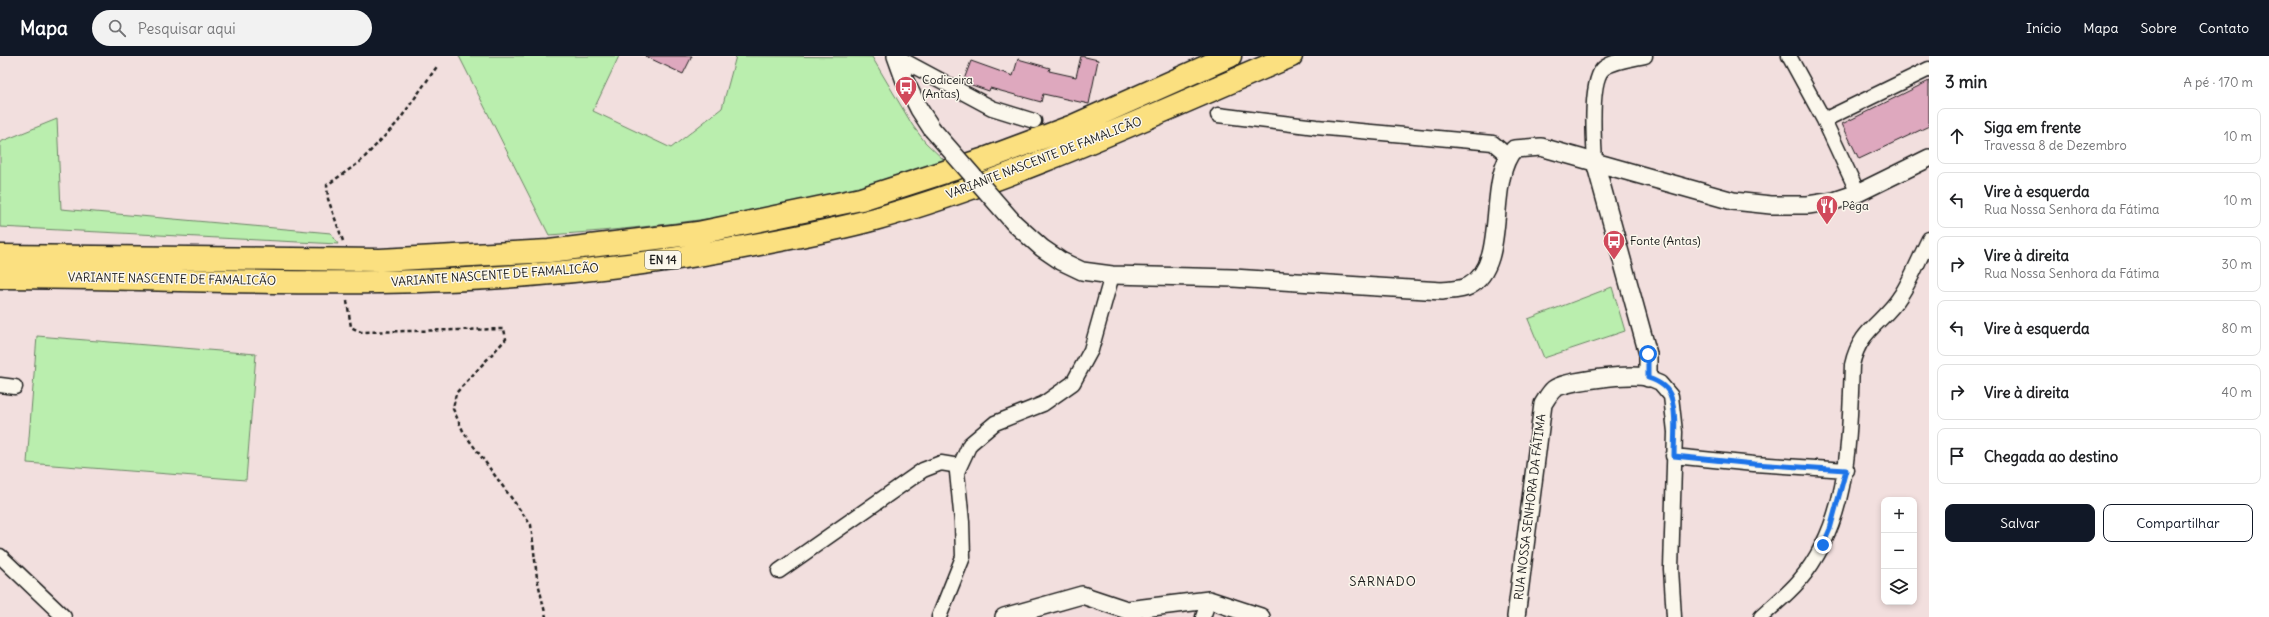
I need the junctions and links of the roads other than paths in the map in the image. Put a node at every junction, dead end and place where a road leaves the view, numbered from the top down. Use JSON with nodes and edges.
{"nodes":[{"id":1,"x":1230,"y":56,"type":"edge"},
{"id":2,"x":1291,"y":56,"type":"edge"},
{"id":3,"x":1645,"y":56,"type":"edge"},
{"id":4,"x":1789,"y":56,"type":"edge"},
{"id":5,"x":896,"y":57,"type":"edge"},
{"id":6,"x":1929,"y":69,"type":"edge"},
{"id":7,"x":1218,"y":115,"type":"dead end"},
{"id":8,"x":1824,"y":120,"type":"junction"},
{"id":9,"x":1034,"y":121,"type":"dead end"},
{"id":10,"x":1508,"y":156,"type":"junction"},
{"id":11,"x":1929,"y":158,"type":"edge"},
{"id":12,"x":1595,"y":162,"type":"junction"},
{"id":13,"x":1858,"y":193,"type":"junction"},
{"id":14,"x":1929,"y":239,"type":"edge"},
{"id":15,"x":0,"y":256,"type":"edge"},
{"id":16,"x":1112,"y":275,"type":"junction"},
{"id":17,"x":0,"y":277,"type":"edge"},
{"id":18,"x":1648,"y":378,"type":"junction"},
{"id":19,"x":0,"y":385,"type":"edge"},
{"id":20,"x":15,"y":387,"type":"dead end"},
{"id":21,"x":1674,"y":456,"type":"junction"},
{"id":22,"x":959,"y":466,"type":"junction"},
{"id":23,"x":1846,"y":470,"type":"junction"},
{"id":24,"x":0,"y":556,"type":"edge"},
{"id":25,"x":779,"y":571,"type":"dead end"},
{"id":26,"x":1209,"y":600,"type":"junction"},
{"id":27,"x":64,"y":617,"type":"edge"},
{"id":28,"x":939,"y":617,"type":"edge"},
{"id":29,"x":1004,"y":617,"type":"edge"},
{"id":30,"x":1203,"y":617,"type":"edge"},
{"id":31,"x":1261,"y":617,"type":"edge"},
{"id":32,"x":1516,"y":617,"type":"edge"},
{"id":33,"x":1674,"y":617,"type":"edge"},
{"id":34,"x":1761,"y":617,"type":"edge"}],
"edges":[{"from":1,"to":15,"type":"highway","name":"VARIANTE NASCENTE DE FAMALICÃO","number":"EN 14"},
{"from":2,"to":17,"type":"highway","name":"VARIANTE NASCENTE DE FAMALICÃO","number":"EN 14"},
{"from":3,"to":12,"type":"street"},
{"from":4,"to":8,"type":"street"},
{"from":5,"to":9,"type":"street"},
{"from":5,"to":16,"type":"street","bridge":true},
{"from":6,"to":8,"type":"street"},
{"from":7,"to":10,"type":"street"},
{"from":8,"to":13,"type":"street"},
{"from":10,"to":12,"type":"street"},
{"from":10,"to":16,"type":"street"},
{"from":11,"to":13,"type":"street"},
{"from":12,"to":13,"type":"street"},
{"from":12,"to":18,"type":"street"},
{"from":14,"to":23,"type":"street"},
{"from":16,"to":22,"type":"street"},
{"from":18,"to":21,"type":"street","name":"RUA NOSSA SENHORA DA FÁTIMA"},
{"from":18,"to":32,"type":"street","name":"RUA NOSSA SENHORA DA FÁTIMA"},
{"from":19,"to":20,"type":"street"},
{"from":21,"to":23,"type":"street"},
{"from":21,"to":33,"type":"street","name":"RUA NOSSA SENHORA DA FÁTIMA"},
{"from":22,"to":25,"type":"street"},
{"from":22,"to":28,"type":"street"},
{"from":23,"to":34,"type":"street"},
{"from":24,"to":27,"type":"street"},
{"from":26,"to":29,"type":"street"},
{"from":26,"to":30,"type":"street"},
{"from":26,"to":31,"type":"street"}]}
